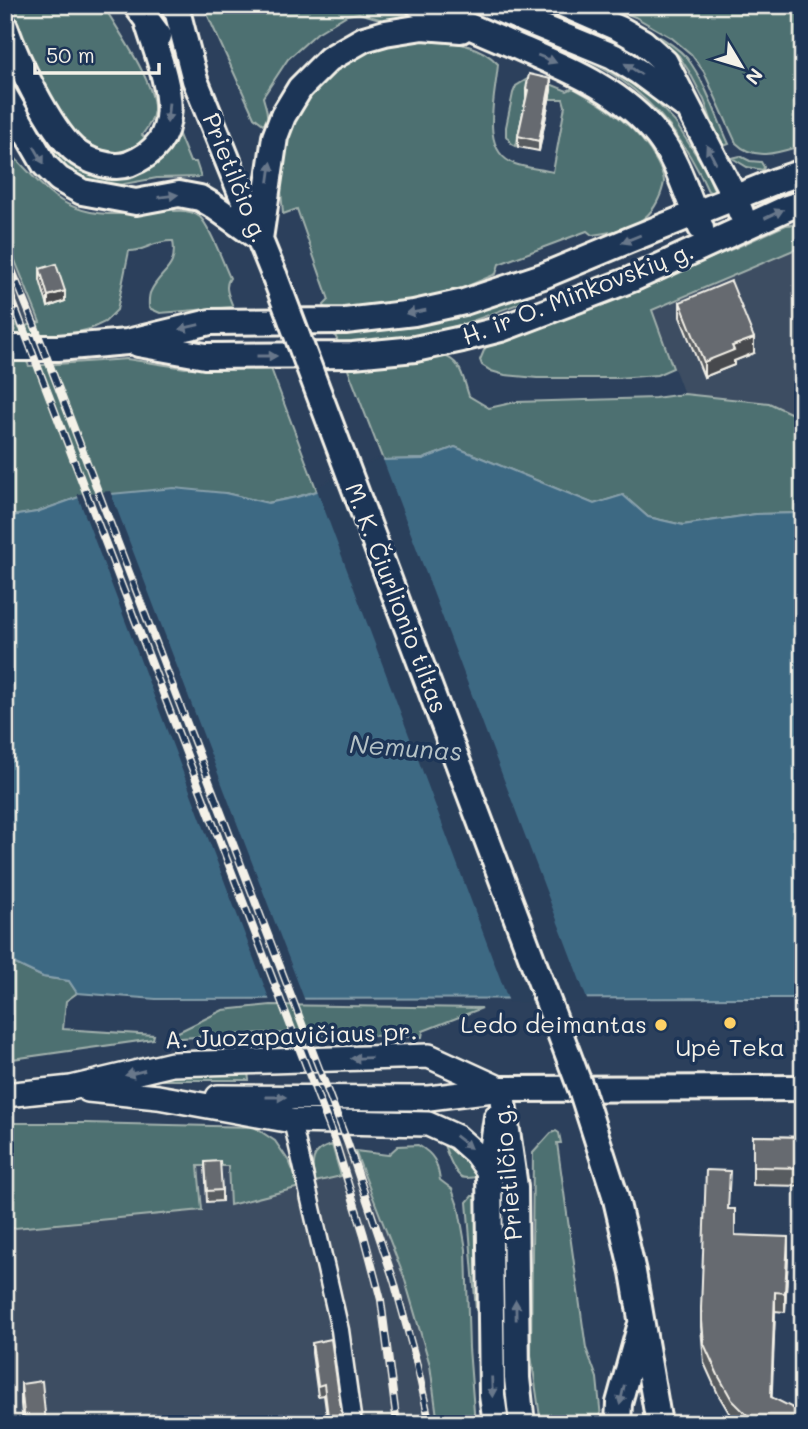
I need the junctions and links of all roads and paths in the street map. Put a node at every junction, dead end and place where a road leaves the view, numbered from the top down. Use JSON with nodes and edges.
{"nodes":[{"id":1,"x":173,"y":5,"type":"edge"},
{"id":2,"x":419,"y":5,"type":"edge"},
{"id":3,"x":488,"y":5,"type":"edge"},
{"id":4,"x":565,"y":5,"type":"edge"},
{"id":5,"x":142,"y":15,"type":"edge"},
{"id":6,"x":5,"y":27,"type":"edge"},
{"id":7,"x":484,"y":33,"type":"junction"},
{"id":8,"x":195,"y":80,"type":"junction"},
{"id":9,"x":5,"y":96,"type":"edge"},
{"id":10,"x":688,"y":109,"type":"junction"},
{"id":11,"x":803,"y":172,"type":"edge"},
{"id":12,"x":735,"y":198,"type":"junction"},
{"id":13,"x":803,"y":203,"type":"edge"},
{"id":14,"x":694,"y":214,"type":"junction"},
{"id":15,"x":746,"y":227,"type":"junction"},
{"id":16,"x":260,"y":239,"type":"junction"},
{"id":17,"x":708,"y":244,"type":"junction"},
{"id":18,"x":275,"y":277,"type":"joint"},
{"id":19,"x":127,"y":342,"type":"junction"},
{"id":20,"x":5,"y":348,"type":"edge"},
{"id":21,"x":71,"y":1088,"type":"junction"},
{"id":22,"x":803,"y":1088,"type":"edge"},
{"id":23,"x":501,"y":1089,"type":"junction"},
{"id":24,"x":5,"y":1095,"type":"edge"},
{"id":25,"x":159,"y":1097,"type":"junction"},
{"id":26,"x":292,"y":1121,"type":"junction"},
{"id":27,"x":489,"y":1172,"type":"junction"},
{"id":28,"x":642,"y":1320,"type":"junction"},
{"id":29,"x":353,"y":1424,"type":"edge"},
{"id":30,"x":496,"y":1424,"type":"edge"},
{"id":31,"x":522,"y":1424,"type":"edge"},
{"id":32,"x":618,"y":1424,"type":"edge"},
{"id":33,"x":659,"y":1424,"type":"edge"}],
"edges":[{"from":1,"to":8,"type":"main road","name":"Prietilčio g."},
{"from":2,"to":7,"type":"main road"},
{"from":10,"to":3,"type":"main road","one_way":true},
{"from":4,"to":10,"type":"main road"},
{"from":5,"to":6,"type":"main road","one_way":true},
{"from":5,"to":8,"type":"main road","name":"Prietilčio g."},
{"from":7,"to":14,"type":"main road","one_way":true},
{"from":16,"to":7,"type":"main road","one_way":true},
{"from":8,"to":16,"type":"main road","name":"Prietilčio g."},
{"from":9,"to":16,"type":"main road","one_way":true},
{"from":12,"to":10,"type":"main road","one_way":true},
{"from":11,"to":12,"type":"main road","name":"H. ir O. Minkovskių g."},
{"from":12,"to":14,"type":"main road","name":"H. ir O. Minkovskių g."},
{"from":12,"to":15,"type":"main road"},
{"from":15,"to":13,"type":"main road","name":"H. ir O. Minkovskių g.","one_way":true},
{"from":14,"to":17,"type":"main road"},
{"from":14,"to":19,"type":"main road","name":"H. ir O. Minkovskių g.","one_way":true},
{"from":15,"to":17,"type":"main road","name":"H. ir O. Minkovskių g."},
{"from":16,"to":18,"type":"main road","name":"Prietilčio g."},
{"from":19,"to":17,"type":"main road","name":"H. ir O. Minkovskių g.","one_way":true},
{"from":18,"to":28,"type":"main road","name":"M. K. Čiurlionio tiltas","bridge":true},
{"from":19,"to":20,"type":"main road"},
{"from":23,"to":21,"type":"main road","name":"A. Juozapavičiaus pr.","one_way":true},
{"from":21,"to":24,"type":"main road","name":"A. Juozapavičiaus pr."},
{"from":21,"to":25,"type":"main road","name":"A. Juozapavičiaus pr."},
{"from":22,"to":23,"type":"main road"},
{"from":25,"to":23,"type":"main road","name":"A. Juozapavičiaus pr.","one_way":true},
{"from":23,"to":27,"type":"main road","name":"Prietilčio g."},
{"from":31,"to":23,"type":"main road","name":"Prietilčio g.","one_way":true},
{"from":25,"to":26,"type":"main road","name":"A. Juozapavičiaus pr."},
{"from":26,"to":27,"type":"main road","name":"A. Juozapavičiaus pr.","one_way":true},
{"from":26,"to":29,"type":"street"},
{"from":27,"to":30,"type":"main road","name":"Prietilčio g.","one_way":true},
{"from":28,"to":32,"type":"main road","one_way":true},
{"from":28,"to":33,"type":"main road"}]}
